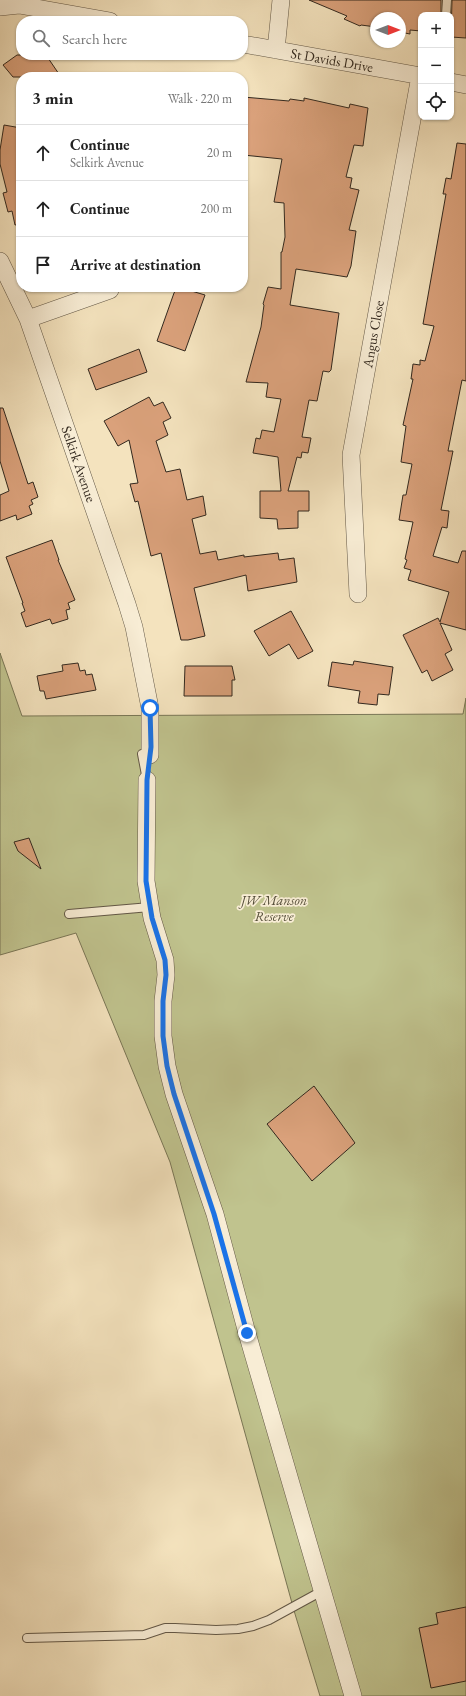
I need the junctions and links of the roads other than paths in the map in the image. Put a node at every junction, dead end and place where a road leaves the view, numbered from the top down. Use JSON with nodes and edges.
{"nodes":[{"id":1,"x":281,"y":0,"type":"edge"},
{"id":2,"x":447,"y":0,"type":"edge"},
{"id":3,"x":14,"y":3,"type":"edge"},
{"id":4,"x":0,"y":7,"type":"edge"},
{"id":5,"x":446,"y":12,"type":"edge"},
{"id":6,"x":83,"y":16,"type":"edge"},
{"id":7,"x":248,"y":45,"type":"edge"},
{"id":8,"x":276,"y":50,"type":"junction"},
{"id":9,"x":418,"y":76,"type":"edge"},
{"id":10,"x":454,"y":83,"type":"edge"},
{"id":11,"x":419,"y":84,"type":"edge"},
{"id":12,"x":466,"y":85,"type":"edge"},
{"id":13,"x":0,"y":261,"type":"edge"},
{"id":14,"x":104,"y":292,"type":"edge"},
{"id":15,"x":28,"y":318,"type":"junction"},
{"id":16,"x":358,"y":594,"type":"dead end"},
{"id":17,"x":146,"y":755,"type":"joint"},
{"id":18,"x":147,"y":780,"type":"joint"},
{"id":19,"x":150,"y":907,"type":"junction"},
{"id":20,"x":69,"y":914,"type":"dead end"},
{"id":21,"x":322,"y":1592,"type":"junction"},
{"id":22,"x":27,"y":1638,"type":"dead end"},
{"id":23,"x":353,"y":1696,"type":"edge"}],
"edges":[{"from":1,"to":8,"type":"street"},
{"from":2,"to":5,"type":"lane"},
{"from":3,"to":4,"type":"street"},
{"from":3,"to":6,"type":"street"},
{"from":7,"to":8,"type":"street","name":"St Davids Drive"},
{"from":8,"to":9,"type":"street","name":"St Davids Drive"},
{"from":10,"to":12,"type":"street"},
{"from":11,"to":16,"type":"street","name":"Angus Close"},
{"from":13,"to":15,"type":"street","name":"Selkirk Avenue"},
{"from":14,"to":15,"type":"street"},
{"from":15,"to":17,"type":"street","name":"Selkirk Avenue"},
{"from":17,"to":18,"type":"lane"},
{"from":18,"to":19,"type":"street"},
{"from":19,"to":20,"type":"lane"},
{"from":19,"to":21,"type":"street"},
{"from":21,"to":22,"type":"lane"},
{"from":21,"to":23,"type":"street"}]}
